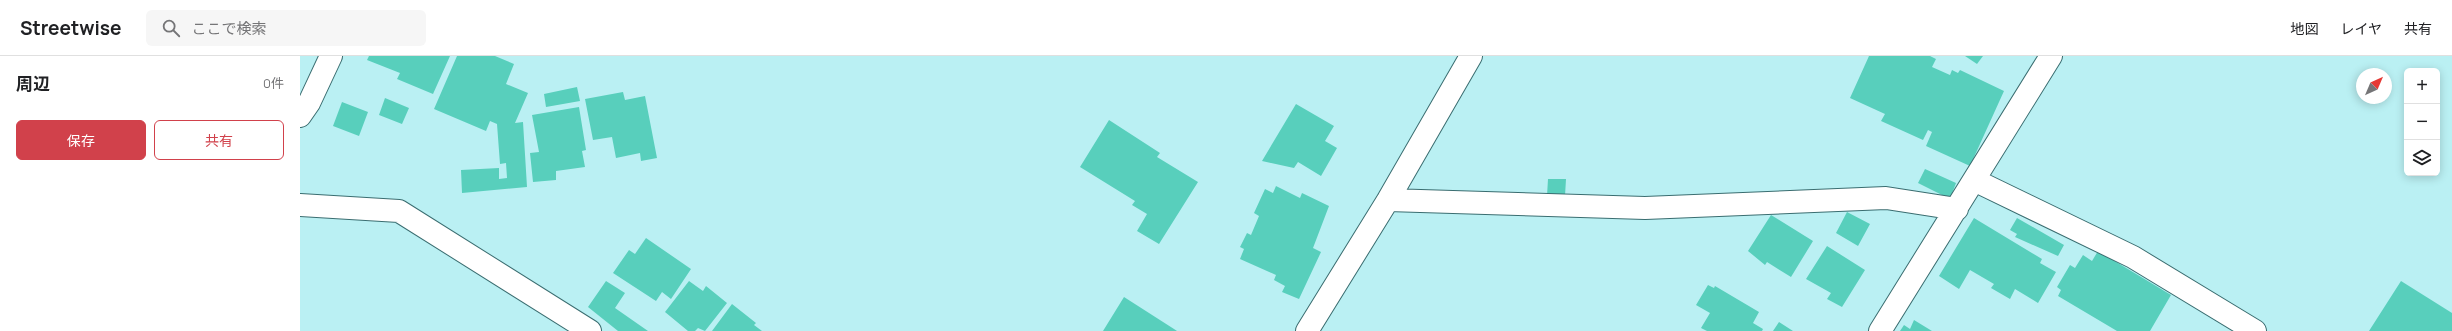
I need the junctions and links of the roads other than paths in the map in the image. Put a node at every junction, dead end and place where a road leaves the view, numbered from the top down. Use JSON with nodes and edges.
{"nodes":[{"id":1,"x":331,"y":56,"type":"edge"},
{"id":2,"x":1471,"y":56,"type":"edge"},
{"id":3,"x":2051,"y":56,"type":"edge"},
{"id":4,"x":300,"y":116,"type":"edge"},
{"id":5,"x":1974,"y":180,"type":"junction"},
{"id":6,"x":1388,"y":200,"type":"junction"},
{"id":7,"x":300,"y":205,"type":"edge"},
{"id":8,"x":1957,"y":209,"type":"junction"},
{"id":9,"x":590,"y":331,"type":"edge"},
{"id":10,"x":1307,"y":331,"type":"edge"},
{"id":11,"x":1880,"y":331,"type":"edge"},
{"id":12,"x":2255,"y":331,"type":"edge"}],
"edges":[{"from":1,"to":4,"type":"street"},
{"from":2,"to":6,"type":"street"},
{"from":3,"to":5,"type":"street"},
{"from":5,"to":8,"type":"street"},
{"from":5,"to":12,"type":"street"},
{"from":6,"to":8,"type":"street"},
{"from":6,"to":10,"type":"street"},
{"from":7,"to":9,"type":"street"},
{"from":8,"to":11,"type":"street"}]}
